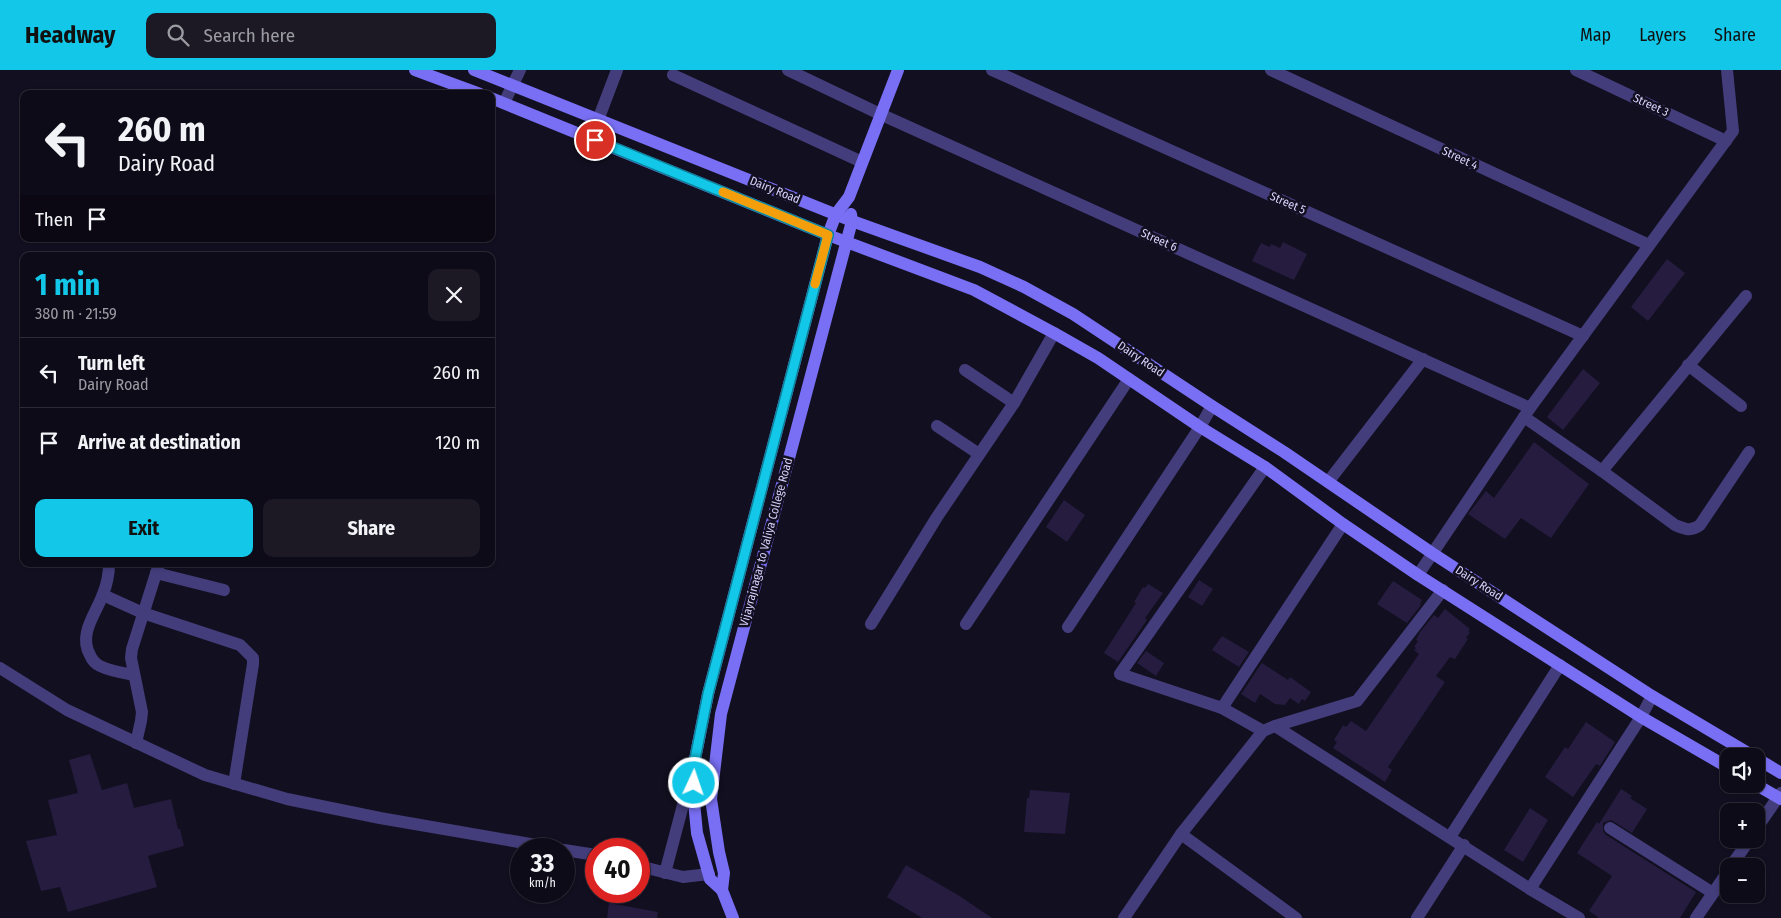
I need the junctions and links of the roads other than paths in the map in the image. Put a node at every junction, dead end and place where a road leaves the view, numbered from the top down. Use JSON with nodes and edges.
{"nodes":[{"id":1,"x":415,"y":70,"type":"edge"},
{"id":2,"x":474,"y":70,"type":"edge"},
{"id":3,"x":520,"y":70,"type":"edge"},
{"id":4,"x":617,"y":70,"type":"edge"},
{"id":5,"x":788,"y":70,"type":"edge"},
{"id":6,"x":898,"y":70,"type":"edge"},
{"id":7,"x":992,"y":70,"type":"edge"},
{"id":8,"x":1271,"y":70,"type":"edge"},
{"id":9,"x":1576,"y":70,"type":"edge"},
{"id":10,"x":1727,"y":70,"type":"edge"},
{"id":11,"x":673,"y":75,"type":"dead end"},
{"id":12,"x":513,"y":85,"type":"junction"},
{"id":13,"x":469,"y":90,"type":"edge"},
{"id":14,"x":495,"y":100,"type":"edge"},
{"id":15,"x":504,"y":103,"type":"junction"},
{"id":16,"x":880,"y":114,"type":"junction"},
{"id":17,"x":598,"y":120,"type":"junction"},
{"id":18,"x":1726,"y":141,"type":"junction"},
{"id":19,"x":862,"y":162,"type":"junction"},
{"id":20,"x":849,"y":197,"type":"junction"},
{"id":21,"x":836,"y":214,"type":"junction"},
{"id":22,"x":852,"y":221,"type":"junction"},
{"id":23,"x":828,"y":235,"type":"junction"},
{"id":24,"x":845,"y":242,"type":"junction"},
{"id":25,"x":1649,"y":246,"type":"junction"},
{"id":26,"x":1746,"y":296,"type":"dead end"},
{"id":27,"x":1054,"y":333,"type":"junction"},
{"id":28,"x":1583,"y":336,"type":"junction"},
{"id":29,"x":1423,"y":359,"type":"junction"},
{"id":30,"x":1688,"y":365,"type":"junction"},
{"id":31,"x":964,"y":370,"type":"dead end"},
{"id":32,"x":1129,"y":379,"type":"junction"},
{"id":33,"x":1014,"y":403,"type":"junction"},
{"id":34,"x":1212,"y":406,"type":"junction"},
{"id":35,"x":1742,"y":406,"type":"dead end"},
{"id":36,"x":1527,"y":412,"type":"junction"},
{"id":37,"x":937,"y":426,"type":"dead end"},
{"id":38,"x":1200,"y":428,"type":"junction"},
{"id":39,"x":1749,"y":452,"type":"dead end"},
{"id":40,"x":979,"y":454,"type":"junction"},
{"id":41,"x":1265,"y":468,"type":"junction"},
{"id":42,"x":1602,"y":471,"type":"junction"},
{"id":43,"x":1328,"y":482,"type":"junction"},
{"id":44,"x":1343,"y":524,"type":"junction"},
{"id":45,"x":1432,"y":553,"type":"junction"},
{"id":46,"x":108,"y":567,"type":"edge"},
{"id":47,"x":157,"y":568,"type":"edge"},
{"id":48,"x":1418,"y":574,"type":"junction"},
{"id":49,"x":224,"y":590,"type":"dead end"},
{"id":50,"x":1443,"y":590,"type":"junction"},
{"id":51,"x":103,"y":595,"type":"junction"},
{"id":52,"x":143,"y":613,"type":"junction"},
{"id":53,"x":871,"y":624,"type":"dead end"},
{"id":54,"x":966,"y":624,"type":"dead end"},
{"id":55,"x":1068,"y":627,"type":"dead end"},
{"id":56,"x":1560,"y":665,"type":"junction"},
{"id":57,"x":0,"y":668,"type":"edge"},
{"id":58,"x":134,"y":675,"type":"junction"},
{"id":59,"x":1652,"y":696,"type":"junction"},
{"id":60,"x":1222,"y":708,"type":"junction"},
{"id":61,"x":1641,"y":717,"type":"junction"},
{"id":62,"x":1275,"y":726,"type":"junction"},
{"id":63,"x":1263,"y":731,"type":"junction"},
{"id":64,"x":136,"y":743,"type":"junction"},
{"id":65,"x":1739,"y":748,"type":"edge"},
{"id":66,"x":1720,"y":763,"type":"edge"},
{"id":67,"x":1765,"y":763,"type":"edge"},
{"id":68,"x":694,"y":764,"type":"junction"},
{"id":69,"x":1781,"y":773,"type":"edge"},
{"id":70,"x":234,"y":784,"type":"junction"},
{"id":71,"x":1765,"y":789,"type":"edge"},
{"id":72,"x":1780,"y":796,"type":"edge"},
{"id":73,"x":1765,"y":817,"type":"edge"},
{"id":74,"x":1610,"y":828,"type":"dead end"},
{"id":75,"x":1182,"y":834,"type":"junction"},
{"id":76,"x":1450,"y":837,"type":"junction"},
{"id":77,"x":510,"y":840,"type":"edge"},
{"id":78,"x":1464,"y":846,"type":"junction"},
{"id":79,"x":650,"y":869,"type":"edge"},
{"id":80,"x":665,"y":873,"type":"junction"},
{"id":81,"x":709,"y":874,"type":"junction"},
{"id":82,"x":1720,"y":883,"type":"edge"},
{"id":83,"x":1530,"y":888,"type":"junction"},
{"id":84,"x":722,"y":890,"type":"junction"},
{"id":85,"x":1713,"y":893,"type":"junction"},
{"id":86,"x":733,"y":918,"type":"edge"},
{"id":87,"x":1124,"y":918,"type":"edge"},
{"id":88,"x":1296,"y":918,"type":"edge"},
{"id":89,"x":1417,"y":918,"type":"edge"},
{"id":90,"x":1579,"y":918,"type":"edge"},
{"id":91,"x":1696,"y":918,"type":"edge"}],
"edges":[{"from":1,"to":13,"type":"main road"},
{"from":2,"to":12,"type":"main road","name":"Dairy Road"},
{"from":3,"to":12,"type":"street"},
{"from":4,"to":17,"type":"street"},
{"from":5,"to":16,"type":"street","name":"Street 6"},
{"from":6,"to":16,"type":"main road","name":"Vijayrajnagar to Valiya College Road"},
{"from":7,"to":28,"type":"street","name":"Street 5"},
{"from":8,"to":25,"type":"street","name":"Street 4"},
{"from":9,"to":18,"type":"street","name":"Street 3"},
{"from":10,"to":18,"type":"street"},
{"from":11,"to":19,"type":"street"},
{"from":12,"to":15,"type":"street"},
{"from":12,"to":17,"type":"main road","name":"Dairy Road"},
{"from":14,"to":15,"type":"main road","name":"Dairy Road"},
{"from":15,"to":23,"type":"main road","name":"Dairy Road"},
{"from":16,"to":19,"type":"main road","name":"Vijayrajnagar to Valiya College Road"},
{"from":16,"to":29,"type":"street","name":"Street 6"},
{"from":17,"to":21,"type":"main road","name":"Dairy Road"},
{"from":18,"to":25,"type":"street"},
{"from":19,"to":20,"type":"main road","name":"Vijayrajnagar to Valiya College Road"},
{"from":20,"to":21,"type":"main road","name":"Vijayrajnagar to Valiya College Road"},
{"from":20,"to":22,"type":"main road","name":"Vijayrajnagar to Valiya College Road"},
{"from":21,"to":22,"type":"main road","name":"Dairy Road"},
{"from":21,"to":23,"type":"main road","name":"Vijayrajnagar to Valiya College Road"},
{"from":22,"to":24,"type":"main road","name":"Vijayrajnagar to Valiya College Road"},
{"from":22,"to":34,"type":"main road","name":"Dairy Road"},
{"from":23,"to":24,"type":"main road","name":"Dairy Road"},
{"from":23,"to":68,"type":"main road","name":"Vijayrajnagar to Valiya College Road"},
{"from":24,"to":27,"type":"main road","name":"Dairy Road"},
{"from":24,"to":84,"type":"main road","name":"Vijayrajnagar to Valiya College Road"},
{"from":25,"to":28,"type":"street"},
{"from":26,"to":30,"type":"street"},
{"from":27,"to":32,"type":"main road","name":"Dairy Road"},
{"from":27,"to":33,"type":"street"},
{"from":28,"to":36,"type":"street"},
{"from":29,"to":36,"type":"street","name":"Street 6"},
{"from":29,"to":43,"type":"street"},
{"from":30,"to":35,"type":"street"},
{"from":30,"to":42,"type":"street"},
{"from":31,"to":33,"type":"street"},
{"from":32,"to":38,"type":"main road","name":"Dairy Road"},
{"from":32,"to":54,"type":"street"},
{"from":33,"to":40,"type":"street"},
{"from":34,"to":38,"type":"street"},
{"from":34,"to":43,"type":"main road","name":"Dairy Road"},
{"from":36,"to":42,"type":"street","name":"Street 6"},
{"from":36,"to":45,"type":"street"},
{"from":37,"to":40,"type":"street"},
{"from":38,"to":41,"type":"main road","name":"Dairy Road"},
{"from":38,"to":55,"type":"street"},
{"from":39,"to":42,"type":"street","name":"Street 6"},
{"from":40,"to":53,"type":"street"},
{"from":41,"to":44,"type":"main road","name":"Dairy Road"},
{"from":41,"to":60,"type":"street"},
{"from":43,"to":45,"type":"main road","name":"Dairy Road"},
{"from":44,"to":48,"type":"main road","name":"Dairy Road"},
{"from":44,"to":60,"type":"street"},
{"from":45,"to":48,"type":"street"},
{"from":45,"to":59,"type":"main road","name":"Dairy Road"},
{"from":46,"to":51,"type":"street"},
{"from":47,"to":49,"type":"street"},
{"from":47,"to":52,"type":"street"},
{"from":48,"to":50,"type":"main road","name":"Dairy Road"},
{"from":50,"to":56,"type":"main road","name":"Dairy Road"},
{"from":50,"to":62,"type":"street"},
{"from":51,"to":52,"type":"street"},
{"from":51,"to":58,"type":"street"},
{"from":52,"to":58,"type":"street"},
{"from":52,"to":70,"type":"street"},
{"from":56,"to":61,"type":"main road","name":"Dairy Road"},
{"from":56,"to":76,"type":"street"},
{"from":57,"to":64,"type":"street"},
{"from":58,"to":64,"type":"street"},
{"from":59,"to":61,"type":"street"},
{"from":59,"to":65,"type":"main road","name":"Dairy Road"},
{"from":60,"to":63,"type":"street"},
{"from":61,"to":66,"type":"main road","name":"Dairy Road"},
{"from":61,"to":83,"type":"street"},
{"from":62,"to":63,"type":"street"},
{"from":62,"to":76,"type":"street"},
{"from":63,"to":75,"type":"street"},
{"from":64,"to":70,"type":"street"},
{"from":67,"to":69,"type":"main road"},
{"from":68,"to":80,"type":"street"},
{"from":68,"to":81,"type":"main road","name":"Vijayrajnagar to Valiya College Road"},
{"from":70,"to":77,"type":"street"},
{"from":71,"to":72,"type":"main road"},
{"from":72,"to":73,"type":"street"},
{"from":74,"to":85,"type":"street"},
{"from":75,"to":87,"type":"street"},
{"from":75,"to":88,"type":"street"},
{"from":76,"to":78,"type":"street"},
{"from":78,"to":83,"type":"street"},
{"from":78,"to":89,"type":"street"},
{"from":79,"to":80,"type":"street"},
{"from":80,"to":81,"type":"street"},
{"from":81,"to":84,"type":"main road","name":"Vijayrajnagar to Valiya College Road"},
{"from":82,"to":85,"type":"street"},
{"from":83,"to":90,"type":"street"},
{"from":84,"to":86,"type":"main road","name":"Vijayrajnagar to Valiya College Road"},
{"from":85,"to":91,"type":"street"}]}
